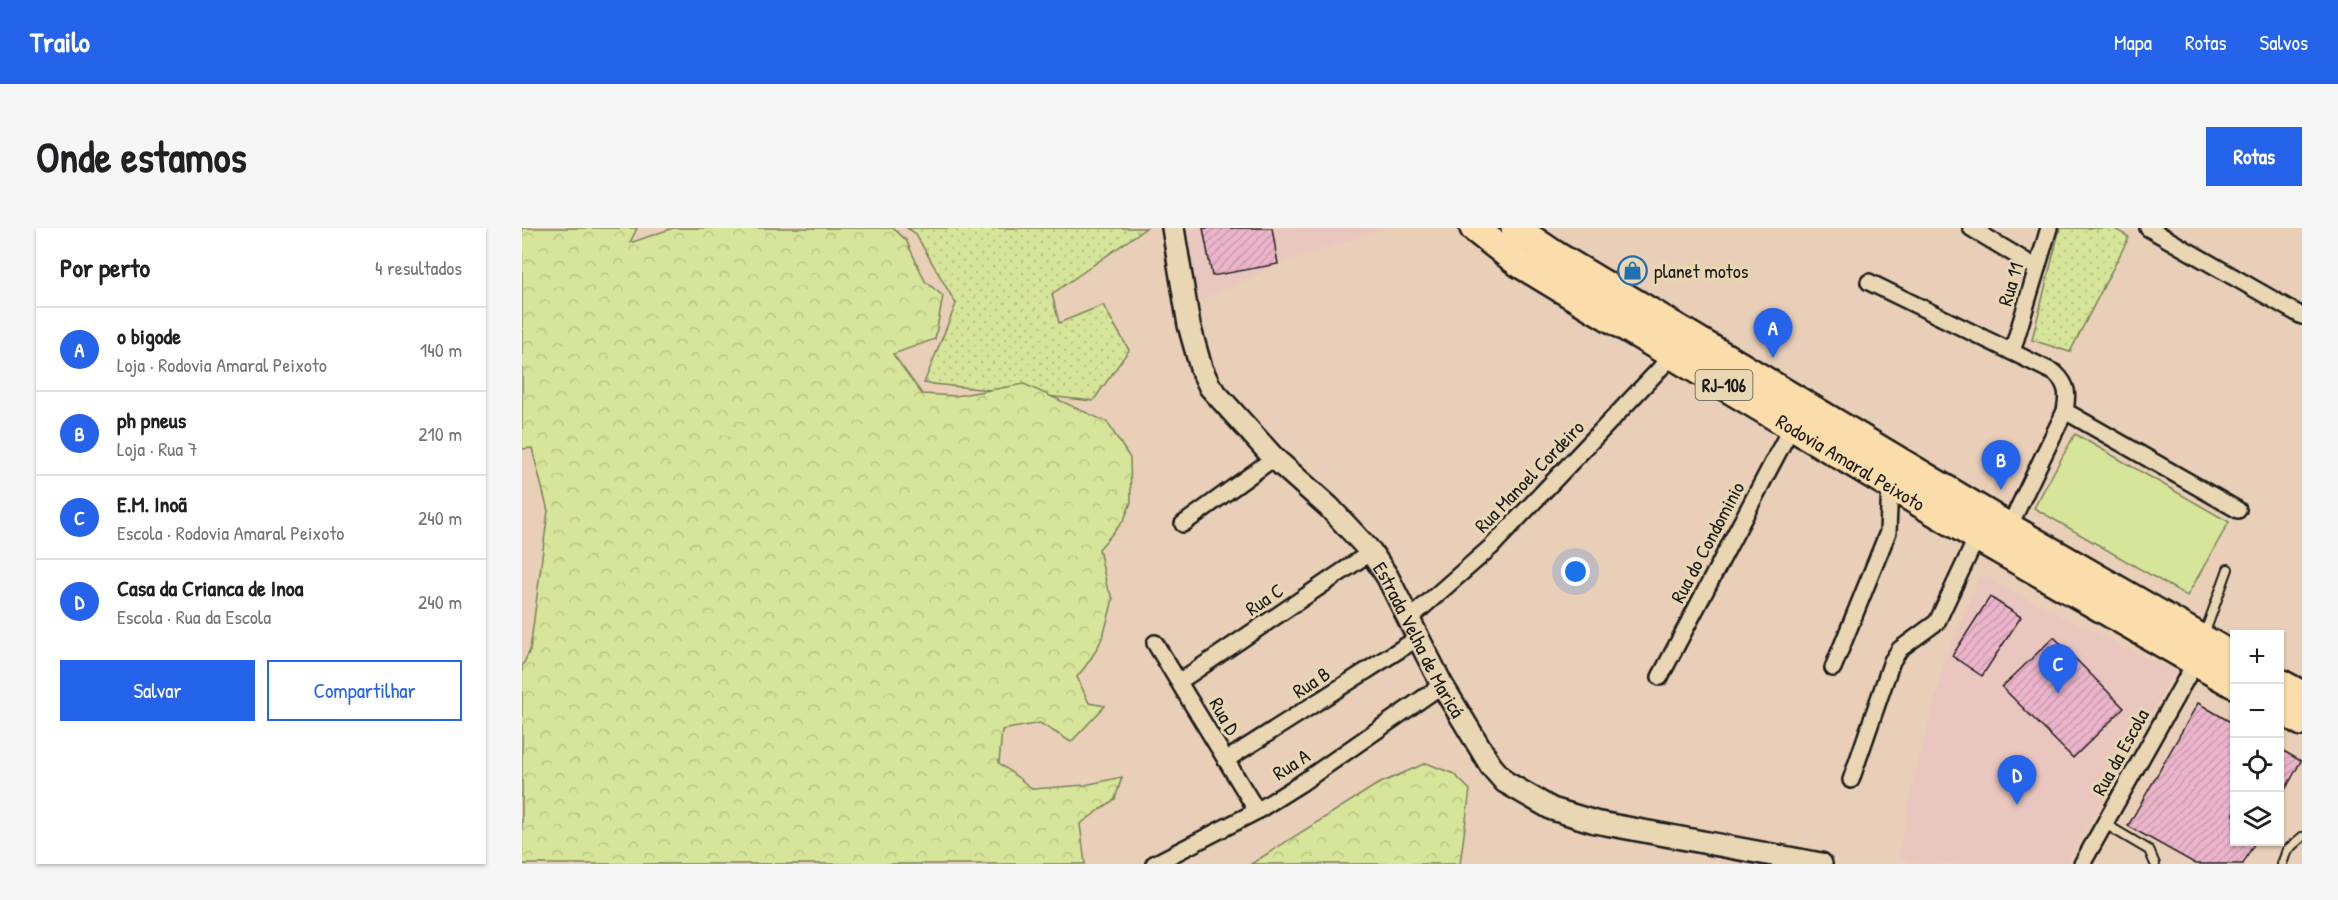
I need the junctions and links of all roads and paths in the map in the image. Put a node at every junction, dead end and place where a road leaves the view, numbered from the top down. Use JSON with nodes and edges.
{"nodes":[{"id":1,"x":1173,"y":228,"type":"edge"},
{"id":2,"x":1474,"y":228,"type":"edge"},
{"id":3,"x":1515,"y":228,"type":"edge"},
{"id":4,"x":1971,"y":228,"type":"edge"},
{"id":5,"x":2049,"y":228,"type":"edge"},
{"id":6,"x":2149,"y":228,"type":"edge"},
{"id":7,"x":2037,"y":268,"type":"junction"},
{"id":8,"x":1869,"y":282,"type":"dead end"},
{"id":9,"x":2302,"y":316,"type":"edge"},
{"id":10,"x":2012,"y":352,"type":"junction"},
{"id":11,"x":1673,"y":355,"type":"junction"},
{"id":12,"x":2065,"y":411,"type":"junction"},
{"id":13,"x":1792,"y":426,"type":"junction"},
{"id":14,"x":1274,"y":458,"type":"junction"},
{"id":15,"x":1890,"y":484,"type":"junction"},
{"id":16,"x":2238,"y":510,"type":"dead end"},
{"id":17,"x":1183,"y":524,"type":"dead end"},
{"id":18,"x":2010,"y":527,"type":"junction"},
{"id":19,"x":1977,"y":537,"type":"junction"},
{"id":20,"x":1371,"y":552,"type":"junction"},
{"id":21,"x":2228,"y":569,"type":"dead end"},
{"id":22,"x":1413,"y":629,"type":"junction"},
{"id":23,"x":1155,"y":643,"type":"dead end"},
{"id":24,"x":2199,"y":650,"type":"junction"},
{"id":25,"x":2230,"y":656,"type":"edge"},
{"id":26,"x":1833,"y":668,"type":"dead end"},
{"id":27,"x":1660,"y":677,"type":"dead end"},
{"id":28,"x":2230,"y":679,"type":"edge"},
{"id":29,"x":1180,"y":681,"type":"junction"},
{"id":30,"x":2282,"y":684,"type":"edge"},
{"id":31,"x":1442,"y":685,"type":"junction"},
{"id":32,"x":2302,"y":695,"type":"edge"},
{"id":33,"x":2284,"y":711,"type":"edge"},
{"id":34,"x":2302,"y":722,"type":"edge"},
{"id":35,"x":1226,"y":760,"type":"junction"},
{"id":36,"x":1851,"y":780,"type":"dead end"},
{"id":37,"x":1257,"y":811,"type":"junction"},
{"id":38,"x":2105,"y":824,"type":"junction"},
{"id":39,"x":2302,"y":837,"type":"edge"},
{"id":40,"x":1793,"y":862,"type":"edge"},
{"id":41,"x":1154,"y":864,"type":"edge"},
{"id":42,"x":1821,"y":864,"type":"edge"},
{"id":43,"x":2082,"y":864,"type":"edge"},
{"id":44,"x":2155,"y":864,"type":"edge"},
{"id":45,"x":2282,"y":864,"type":"edge"}],
"edges":[{"from":1,"to":14,"type":"street","name":"Estrada Velha de Maricá"},
{"from":2,"to":11,"type":"highway","name":"Rodovia Amaral Peixoto","number":"RJ-106"},
{"from":3,"to":18,"type":"highway","name":"Rodovia Amaral Peixoto","number":"RJ-106"},
{"from":4,"to":7,"type":"street"},
{"from":5,"to":7,"type":"street","name":"Rua 11"},
{"from":6,"to":9,"type":"street"},
{"from":7,"to":10,"type":"street","name":"Rua 11"},
{"from":8,"to":10,"type":"street"},
{"from":10,"to":12,"type":"street"},
{"from":11,"to":13,"type":"highway","name":"Rodovia Amaral Peixoto","number":"RJ-106"},
{"from":11,"to":22,"type":"street","name":"Rua Manoel Cordeiro"},
{"from":12,"to":16,"type":"street"},
{"from":12,"to":18,"type":"street"},
{"from":13,"to":15,"type":"highway","name":"Rodovia Amaral Peixoto","number":"RJ-106"},
{"from":13,"to":27,"type":"street","name":"Rua do Condominio"},
{"from":14,"to":17,"type":"street"},
{"from":14,"to":20,"type":"street","name":"Estrada Velha de Maricá"},
{"from":15,"to":19,"type":"highway","name":"Rodovia Amaral Peixoto","number":"RJ-106"},
{"from":15,"to":26,"type":"street"},
{"from":18,"to":24,"type":"highway","name":"Rodovia Amaral Peixoto","number":"RJ-106"},
{"from":19,"to":24,"type":"highway","name":"Rodovia Amaral Peixoto","number":"RJ-106"},
{"from":19,"to":36,"type":"street"},
{"from":20,"to":22,"type":"street","name":"Estrada Velha de Maricá"},
{"from":20,"to":29,"type":"street","name":"Rua C"},
{"from":21,"to":24,"type":"lane"},
{"from":22,"to":31,"type":"street","name":"Estrada Velha de Maricá"},
{"from":22,"to":35,"type":"street","name":"Rua B"},
{"from":23,"to":29,"type":"street","name":"Rua D"},
{"from":24,"to":25,"type":"highway","name":"Rodovia Amaral Peixoto","number":"RJ-106"},
{"from":24,"to":28,"type":"highway","name":"Rodovia Amaral Peixoto","number":"RJ-106"},
{"from":24,"to":38,"type":"street","name":"Rua da Escola"},
{"from":29,"to":35,"type":"street","name":"Rua D"},
{"from":30,"to":32,"type":"highway"},
{"from":31,"to":37,"type":"street","name":"Rua A"},
{"from":31,"to":40,"type":"street","name":"Estrada Velha de Maricá"},
{"from":33,"to":34,"type":"highway"},
{"from":35,"to":37,"type":"street","name":"Rua D"},
{"from":37,"to":41,"type":"street","name":"Rua A"},
{"from":38,"to":43,"type":"street","name":"Rua da Escola"},
{"from":38,"to":44,"type":"lane"},
{"from":39,"to":45,"type":"lane"},
{"from":40,"to":42,"type":"street","name":"Estrada Velha de Maricá"}]}
